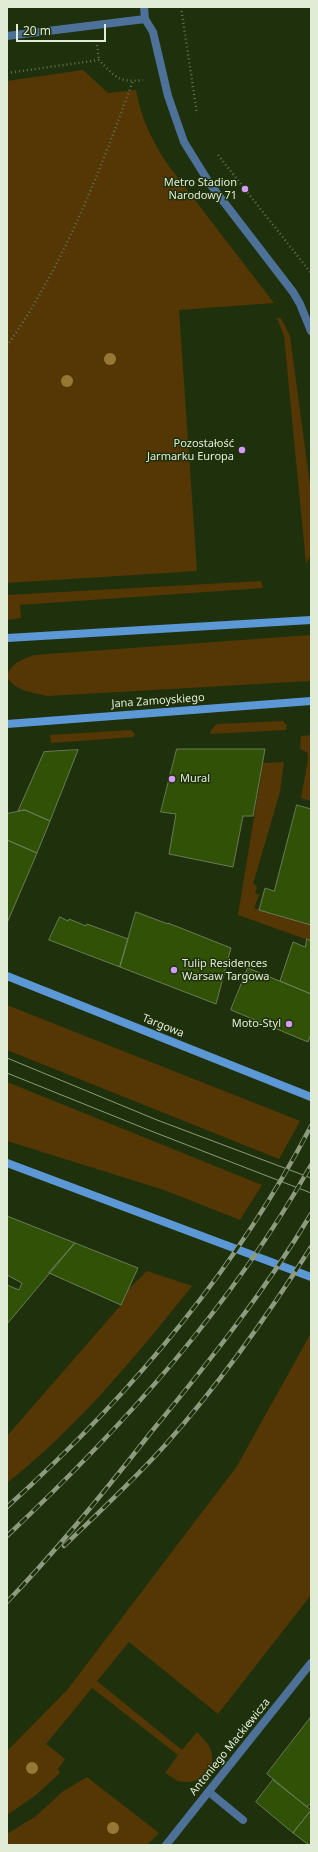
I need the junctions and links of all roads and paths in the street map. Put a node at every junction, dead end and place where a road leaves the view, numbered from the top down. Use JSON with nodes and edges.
{"nodes":[{"id":1,"x":144,"y":7,"type":"edge"},
{"id":2,"x":181,"y":7,"type":"edge"},
{"id":3,"x":145,"y":19,"type":"junction"},
{"id":4,"x":7,"y":36,"type":"edge"},
{"id":5,"x":7,"y":72,"type":"edge"},
{"id":6,"x":191,"y":73,"type":"junction"},
{"id":7,"x":165,"y":76,"type":"junction"},
{"id":8,"x":133,"y":81,"type":"junction"},
{"id":9,"x":198,"y":116,"type":"dead end"},
{"id":10,"x":217,"y":154,"type":"dead end"},
{"id":11,"x":311,"y":272,"type":"edge"},
{"id":12,"x":311,"y":331,"type":"edge"},
{"id":13,"x":7,"y":346,"type":"edge"},
{"id":14,"x":311,"y":620,"type":"edge"},
{"id":15,"x":7,"y":638,"type":"edge"},
{"id":16,"x":311,"y":701,"type":"edge"},
{"id":17,"x":7,"y":724,"type":"edge"},
{"id":18,"x":7,"y":976,"type":"edge"},
{"id":19,"x":311,"y":1097,"type":"edge"},
{"id":20,"x":7,"y":1163,"type":"edge"},
{"id":21,"x":311,"y":1277,"type":"edge"},
{"id":22,"x":311,"y":1663,"type":"edge"},
{"id":23,"x":209,"y":1792,"type":"junction"},
{"id":24,"x":243,"y":1820,"type":"dead end"},
{"id":25,"x":166,"y":1845,"type":"edge"}],
"edges":[{"from":1,"to":3,"type":"street"},
{"from":2,"to":6,"type":"path"},
{"from":3,"to":4,"type":"street"},
{"from":3,"to":7,"type":"street"},
{"from":5,"to":8,"type":"path"},
{"from":6,"to":7,"type":"path"},
{"from":6,"to":9,"type":"path"},
{"from":7,"to":8,"type":"path"},
{"from":7,"to":12,"type":"street"},
{"from":8,"to":13,"type":"path"},
{"from":10,"to":11,"type":"path"},
{"from":14,"to":15,"type":"main road"},
{"from":16,"to":17,"type":"main road","name":"Jana Zamoyskiego"},
{"from":18,"to":19,"type":"main road","name":"Targowa"},
{"from":20,"to":21,"type":"main road"},
{"from":22,"to":23,"type":"street","name":"Antoniego Mackiewicza"},
{"from":23,"to":24,"type":"street"},
{"from":23,"to":25,"type":"street","name":"Antoniego Mackiewicza"}]}
